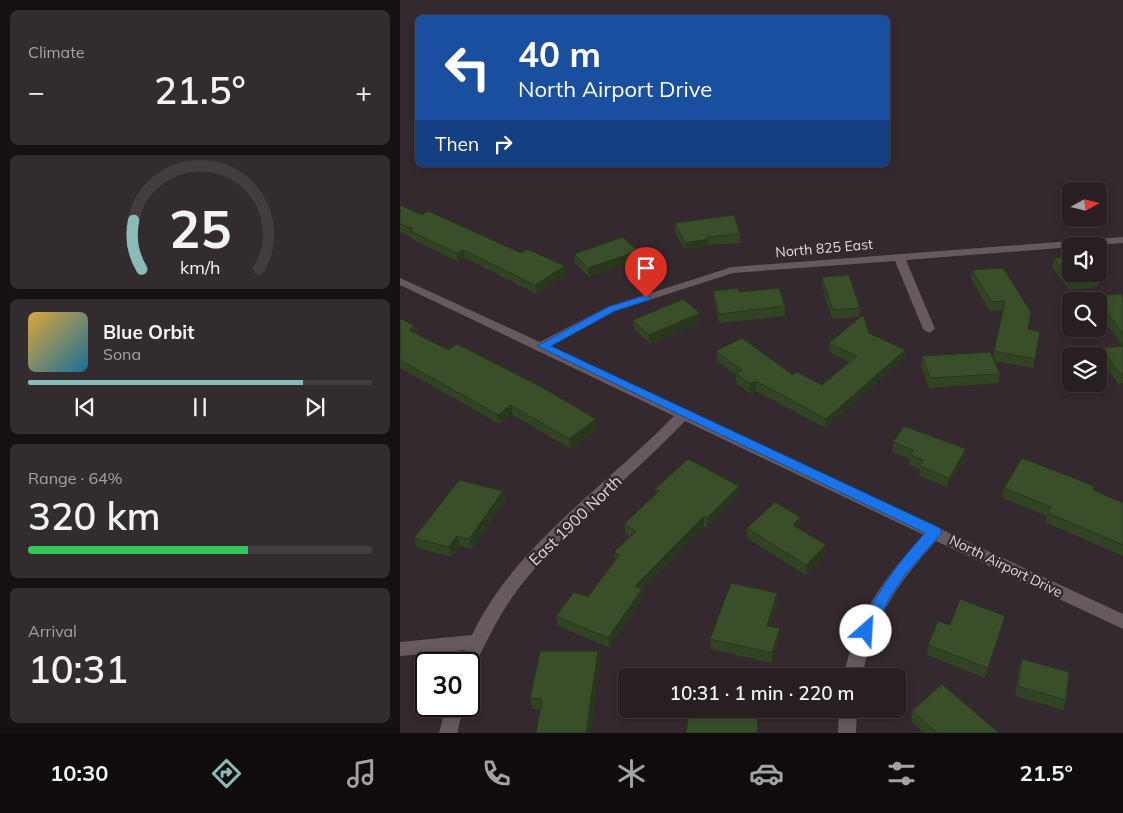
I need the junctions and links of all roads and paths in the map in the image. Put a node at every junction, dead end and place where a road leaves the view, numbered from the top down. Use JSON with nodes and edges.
{"nodes":[{"id":1,"x":1119,"y":240,"type":"edge"},
{"id":2,"x":1123,"y":250,"type":"edge"},
{"id":3,"x":899,"y":257,"type":"junction"},
{"id":4,"x":400,"y":280,"type":"edge"},
{"id":5,"x":929,"y":328,"type":"dead end"},
{"id":6,"x":543,"y":346,"type":"junction"},
{"id":7,"x":684,"y":414,"type":"junction"},
{"id":8,"x":935,"y":532,"type":"junction"},
{"id":9,"x":1123,"y":622,"type":"edge"},
{"id":10,"x":475,"y":642,"type":"junction"},
{"id":11,"x":400,"y":649,"type":"edge"},
{"id":12,"x":471,"y":652,"type":"edge"},
{"id":13,"x":855,"y":668,"type":"edge"},
{"id":14,"x":452,"y":717,"type":"edge"},
{"id":15,"x":848,"y":718,"type":"edge"},
{"id":16,"x":448,"y":733,"type":"edge"},
{"id":17,"x":847,"y":733,"type":"edge"}],
"edges":[{"from":1,"to":2,"type":"street"},
{"from":1,"to":3,"type":"street","name":"North 825 East"},
{"from":3,"to":5,"type":"street"},
{"from":3,"to":6,"type":"street","name":"North 825 East"},
{"from":4,"to":6,"type":"street","name":"North Airport Drive"},
{"from":6,"to":7,"type":"street","name":"North Airport Drive"},
{"from":7,"to":8,"type":"street","name":"North Airport Drive"},
{"from":7,"to":10,"type":"street","name":"East 1900 North"},
{"from":8,"to":9,"type":"street","name":"North Airport Drive"},
{"from":8,"to":13,"type":"street"},
{"from":10,"to":11,"type":"street"},
{"from":10,"to":12,"type":"street","name":"East 1900 North"},
{"from":14,"to":16,"type":"street"},
{"from":15,"to":17,"type":"street"}]}
